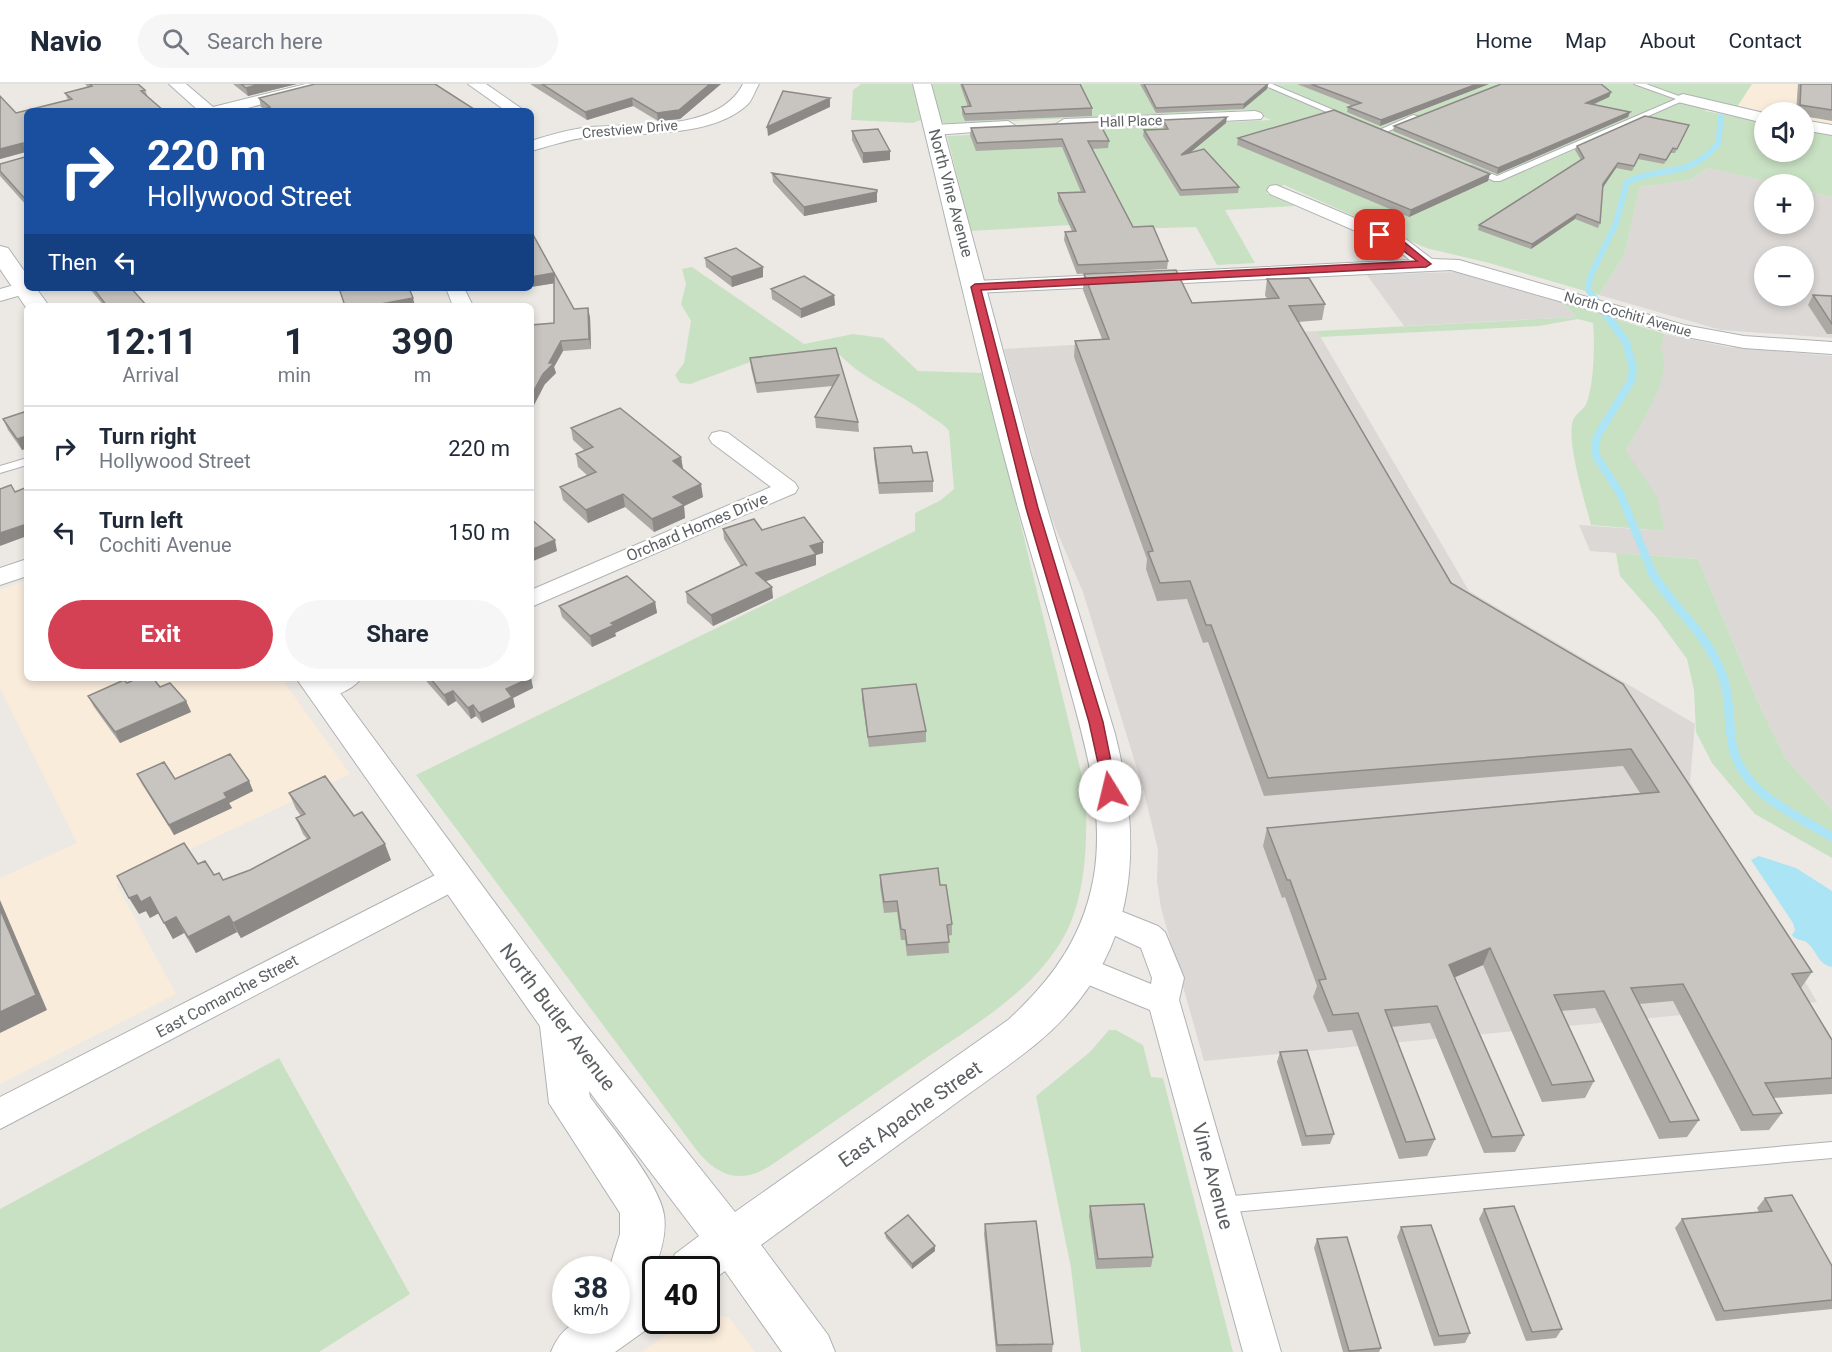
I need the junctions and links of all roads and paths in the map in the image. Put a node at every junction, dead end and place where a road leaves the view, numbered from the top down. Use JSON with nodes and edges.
{"nodes":[{"id":1,"x":177,"y":84,"type":"edge"},
{"id":2,"x":324,"y":84,"type":"edge"},
{"id":3,"x":476,"y":84,"type":"edge"},
{"id":4,"x":751,"y":84,"type":"edge"},
{"id":5,"x":922,"y":84,"type":"edge"},
{"id":6,"x":1638,"y":84,"type":"edge"},
{"id":7,"x":1269,"y":85,"type":"edge"},
{"id":8,"x":1683,"y":99,"type":"junction"},
{"id":9,"x":205,"y":108,"type":"edge"},
{"id":10,"x":230,"y":108,"type":"edge"},
{"id":11,"x":512,"y":108,"type":"edge"},
{"id":12,"x":1425,"y":114,"type":"edge"},
{"id":13,"x":1255,"y":116,"type":"dead end"},
{"id":14,"x":1754,"y":116,"type":"edge"},
{"id":15,"x":1351,"y":119,"type":"edge"},
{"id":16,"x":1052,"y":124,"type":"edge"},
{"id":17,"x":540,"y":126,"type":"dead end"},
{"id":18,"x":1029,"y":126,"type":"edge"},
{"id":19,"x":1371,"y":127,"type":"edge"},
{"id":20,"x":1814,"y":127,"type":"edge"},
{"id":21,"x":934,"y":130,"type":"junction"},
{"id":22,"x":1832,"y":130,"type":"edge"},
{"id":23,"x":1381,"y":131,"type":"junction"},
{"id":24,"x":1392,"y":135,"type":"edge"},
{"id":25,"x":557,"y":138,"type":"junction"},
{"id":26,"x":534,"y":145,"type":"edge"},
{"id":27,"x":1465,"y":166,"type":"edge"},
{"id":28,"x":1276,"y":190,"type":"dead end"},
{"id":29,"x":0,"y":253,"type":"edge"},
{"id":30,"x":1426,"y":264,"type":"junction"},
{"id":31,"x":24,"y":287,"type":"edge"},
{"id":32,"x":975,"y":287,"type":"junction"},
{"id":33,"x":0,"y":295,"type":"edge"},
{"id":34,"x":31,"y":297,"type":"edge"},
{"id":35,"x":1832,"y":348,"type":"edge"},
{"id":36,"x":720,"y":438,"type":"dead end"},
{"id":37,"x":24,"y":461,"type":"edge"},
{"id":38,"x":0,"y":470,"type":"edge"},
{"id":39,"x":24,"y":568,"type":"edge"},
{"id":40,"x":0,"y":577,"type":"edge"},
{"id":41,"x":534,"y":598,"type":"edge"},
{"id":42,"x":327,"y":682,"type":"edge"},
{"id":43,"x":453,"y":878,"type":"junction"},
{"id":44,"x":1101,"y":923,"type":"junction"},
{"id":45,"x":1080,"y":968,"type":"junction"},
{"id":46,"x":1163,"y":1000,"type":"junction"},
{"id":47,"x":560,"y":1022,"type":"junction"},
{"id":48,"x":0,"y":1114,"type":"edge"},
{"id":49,"x":1832,"y":1150,"type":"edge"},
{"id":50,"x":1221,"y":1205,"type":"junction"},
{"id":51,"x":730,"y":1241,"type":"junction"},
{"id":52,"x":709,"y":1256,"type":"edge"},
{"id":53,"x":630,"y":1271,"type":"edge"},
{"id":54,"x":811,"y":1352,"type":"edge"},
{"id":55,"x":1262,"y":1352,"type":"edge"}],
"edges":[{"from":1,"to":9,"type":"street"},
{"from":2,"to":10,"type":"street"},
{"from":3,"to":11,"type":"street"},
{"from":4,"to":25,"type":"street","name":"Crestview Drive"},
{"from":5,"to":21,"type":"street","name":"North Vine Avenue"},
{"from":6,"to":8,"type":"lane"},
{"from":7,"to":15,"type":"lane"},
{"from":8,"to":14,"type":"street"},
{"from":8,"to":27,"type":"lane"},
{"from":12,"to":23,"type":"lane"},
{"from":13,"to":16,"type":"street","name":"Hall Place"},
{"from":17,"to":25,"type":"street"},
{"from":18,"to":21,"type":"street"},
{"from":19,"to":23,"type":"lane"},
{"from":20,"to":22,"type":"street"},
{"from":21,"to":32,"type":"street","name":"North Vine Avenue"},
{"from":23,"to":24,"type":"lane"},
{"from":25,"to":26,"type":"street","name":"Crestview Drive"},
{"from":28,"to":30,"type":"street"},
{"from":29,"to":31,"type":"street"},
{"from":30,"to":32,"type":"street","name":"North Cochiti Avenue"},
{"from":30,"to":35,"type":"street","name":"North Cochiti Avenue"},
{"from":32,"to":44,"type":"street","name":"North Vine Avenue"},
{"from":33,"to":34,"type":"street"},
{"from":36,"to":41,"type":"street","name":"Orchard Homes Drive"},
{"from":37,"to":38,"type":"lane"},
{"from":39,"to":40,"type":"street"},
{"from":42,"to":43,"type":"street","name":"North Butler Avenue"},
{"from":43,"to":47,"type":"street","name":"North Butler Avenue"},
{"from":43,"to":48,"type":"street","name":"East Comanche Street"},
{"from":44,"to":45,"type":"street","name":"East Apache Street"},
{"from":44,"to":46,"type":"street","name":"Vine Avenue"},
{"from":45,"to":46,"type":"street"},
{"from":45,"to":51,"type":"street","name":"East Apache Street"},
{"from":46,"to":50,"type":"street","name":"Vine Avenue"},
{"from":47,"to":51,"type":"street","name":"North Butler Avenue"},
{"from":47,"to":53,"type":"street"},
{"from":49,"to":50,"type":"lane"},
{"from":50,"to":55,"type":"street","name":"Vine Avenue"},
{"from":51,"to":52,"type":"street","name":"East Apache Street"},
{"from":51,"to":54,"type":"street","name":"North Butler Avenue"}]}
